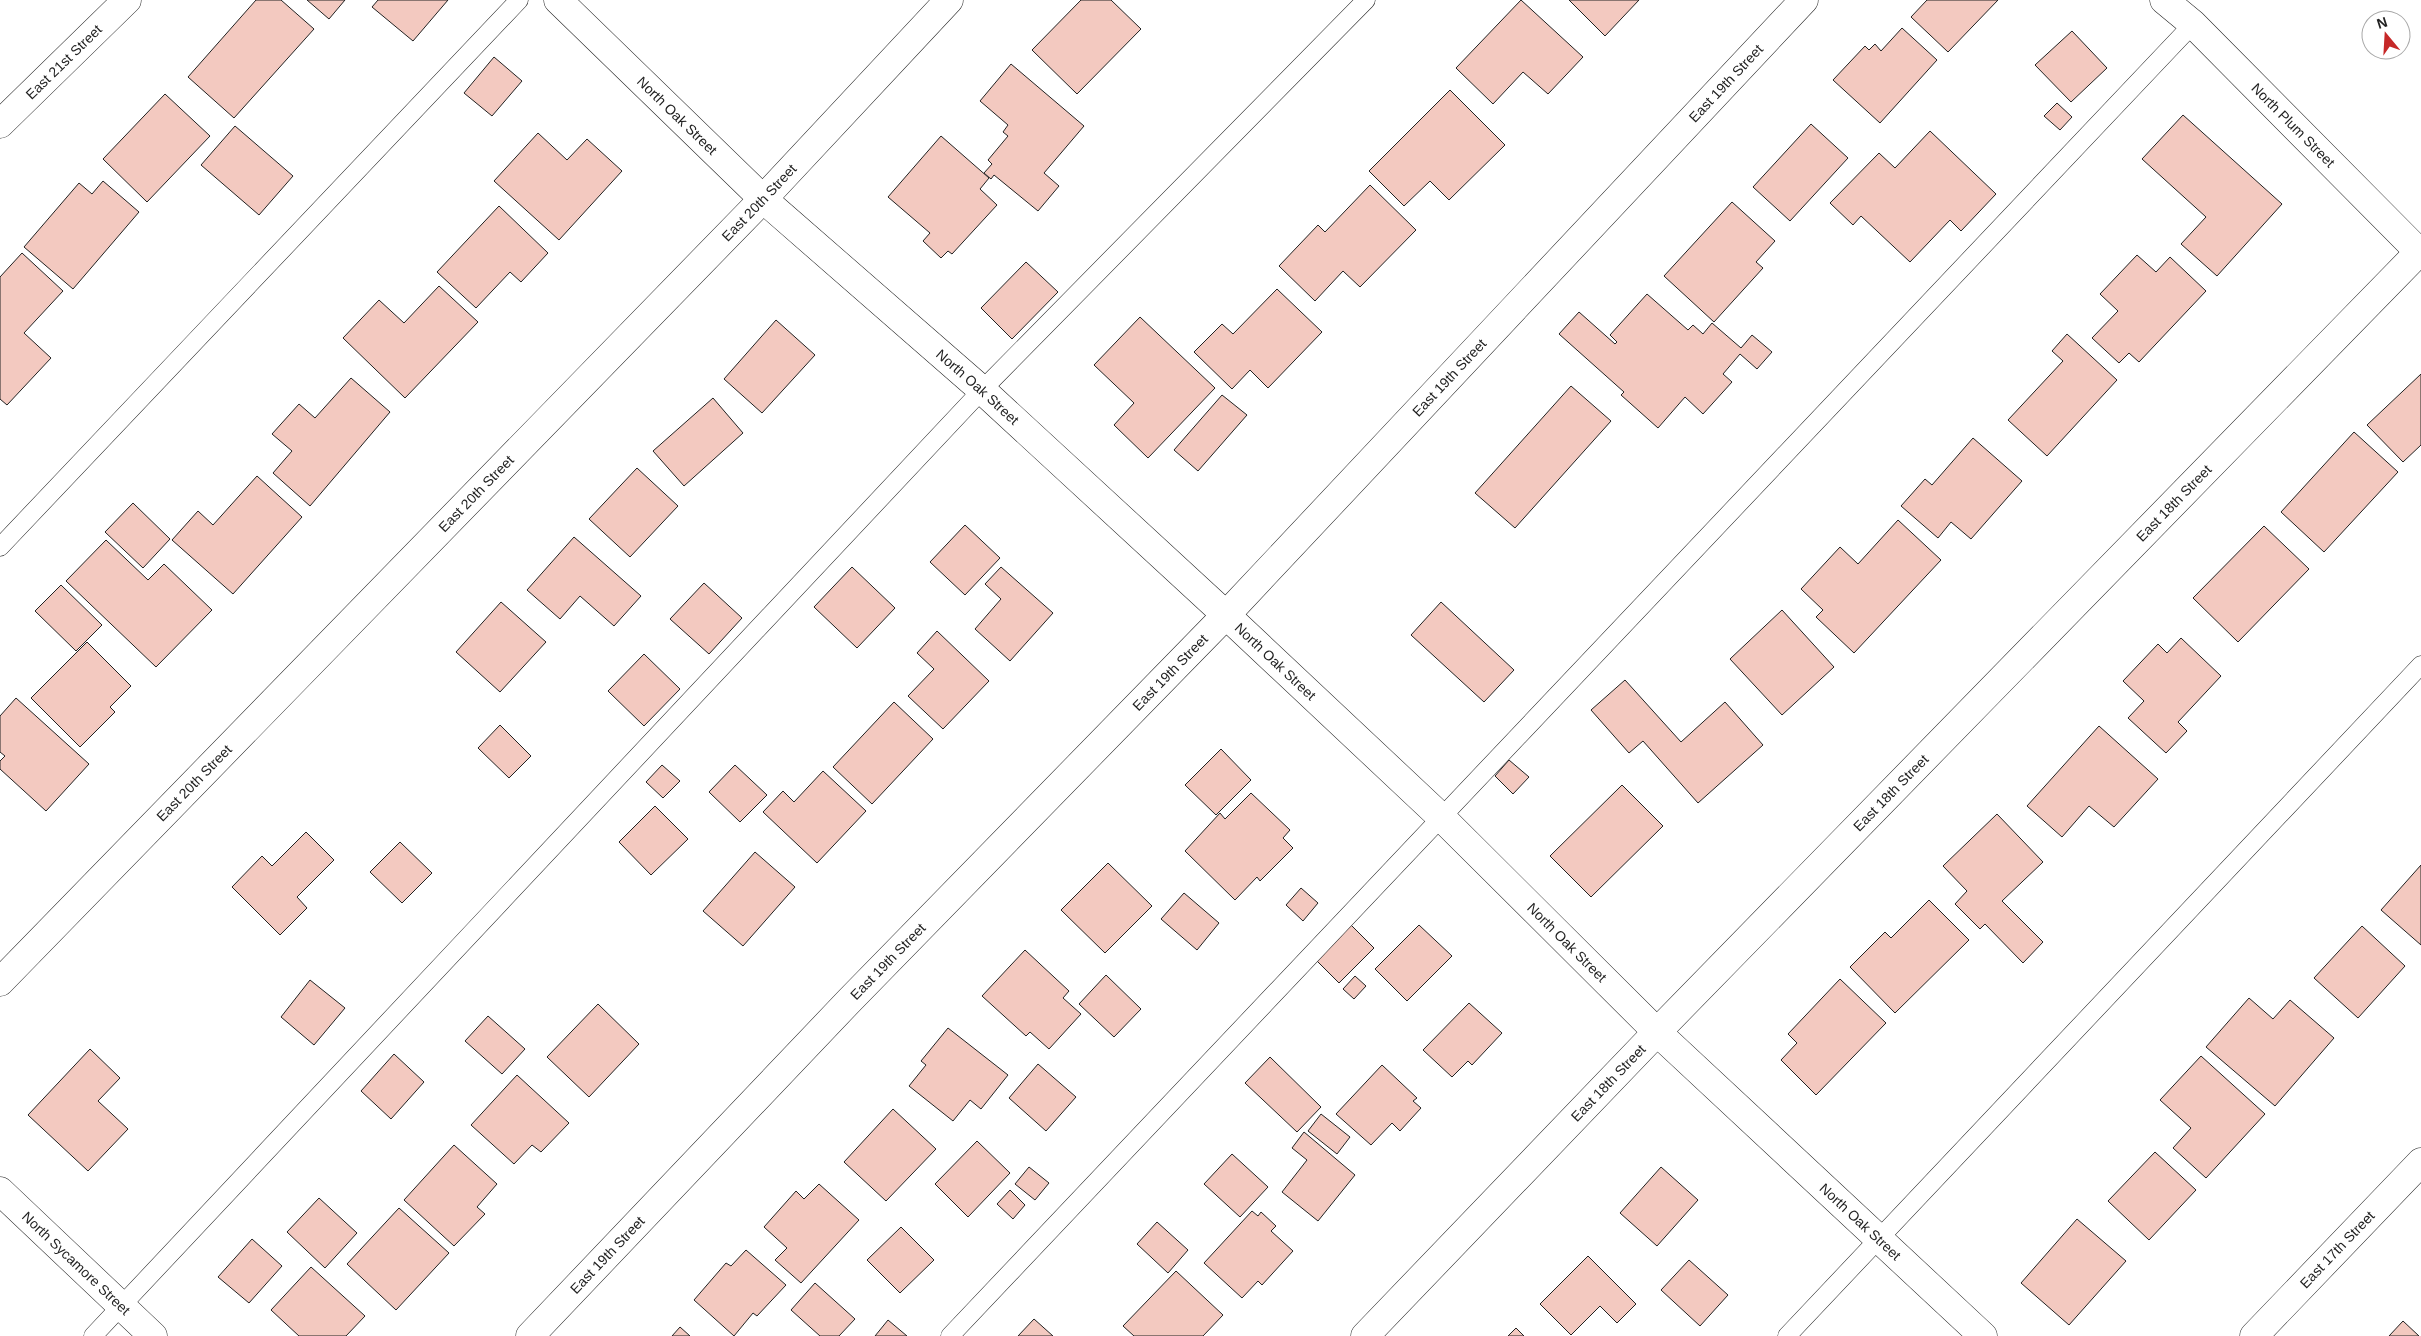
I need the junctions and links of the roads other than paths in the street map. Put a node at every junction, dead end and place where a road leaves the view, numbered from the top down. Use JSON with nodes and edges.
{"nodes":[{"id":1,"x":128,"y":0,"type":"edge"},
{"id":2,"x":519,"y":0,"type":"edge"},
{"id":3,"x":558,"y":0,"type":"edge"},
{"id":4,"x":949,"y":0,"type":"edge"},
{"id":5,"x":1366,"y":0,"type":"edge"},
{"id":6,"x":1804,"y":0,"type":"edge"},
{"id":7,"x":2164,"y":0,"type":"edge"},
{"id":8,"x":2193,"y":24,"type":"junction"},
{"id":9,"x":0,"y":124,"type":"edge"},
{"id":10,"x":763,"y":198,"type":"junction"},
{"id":11,"x":2420,"y":253,"type":"edge"},
{"id":12,"x":982,"y":390,"type":"junction"},
{"id":13,"x":0,"y":546,"type":"edge"},
{"id":14,"x":1226,"y":614,"type":"junction"},
{"id":15,"x":2421,"y":665,"type":"edge"},
{"id":16,"x":1442,"y":818,"type":"junction"},
{"id":17,"x":0,"y":982,"type":"edge"},
{"id":18,"x":1657,"y":1032,"type":"junction"},
{"id":19,"x":2421,"y":1162,"type":"edge"},
{"id":20,"x":0,"y":1191,"type":"edge"},
{"id":21,"x":1880,"y":1239,"type":"junction"},
{"id":22,"x":121,"y":1306,"type":"junction"},
{"id":23,"x":93,"y":1336,"type":"edge"},
{"id":24,"x":153,"y":1336,"type":"edge"},
{"id":25,"x":530,"y":1336,"type":"edge"},
{"id":26,"x":950,"y":1336,"type":"edge"},
{"id":27,"x":1365,"y":1336,"type":"edge"},
{"id":28,"x":1788,"y":1336,"type":"edge"},
{"id":29,"x":1982,"y":1336,"type":"edge"},
{"id":30,"x":2254,"y":1336,"type":"edge"}],
"edges":[{"from":1,"to":9,"type":"street","name":"East 21st Street"},
{"from":2,"to":13,"type":"lane"},
{"from":3,"to":10,"type":"street","name":"North Oak Street"},
{"from":4,"to":10,"type":"street","name":"East 20th Street"},
{"from":5,"to":12,"type":"lane"},
{"from":6,"to":14,"type":"street","name":"East 19th Street"},
{"from":7,"to":8,"type":"street","name":"North Plum Street"},
{"from":8,"to":11,"type":"street","name":"North Plum Street"},
{"from":8,"to":16,"type":"lane"},
{"from":10,"to":12,"type":"street","name":"North Oak Street"},
{"from":10,"to":17,"type":"street","name":"East 20th Street"},
{"from":11,"to":18,"type":"street","name":"East 18th Street"},
{"from":12,"to":14,"type":"street","name":"North Oak Street"},
{"from":12,"to":22,"type":"lane"},
{"from":14,"to":16,"type":"street","name":"North Oak Street"},
{"from":14,"to":25,"type":"street","name":"East 19th Street"},
{"from":15,"to":21,"type":"lane"},
{"from":16,"to":18,"type":"street","name":"North Oak Street"},
{"from":16,"to":26,"type":"lane"},
{"from":18,"to":21,"type":"street","name":"North Oak Street"},
{"from":18,"to":27,"type":"street","name":"East 18th Street"},
{"from":19,"to":30,"type":"street","name":"East 17th Street"},
{"from":20,"to":22,"type":"street","name":"North Sycamore Street"},
{"from":21,"to":28,"type":"lane"},
{"from":21,"to":29,"type":"street","name":"North Oak Street"},
{"from":22,"to":23,"type":"lane"},
{"from":22,"to":24,"type":"street","name":"North Sycamore Street"}]}
